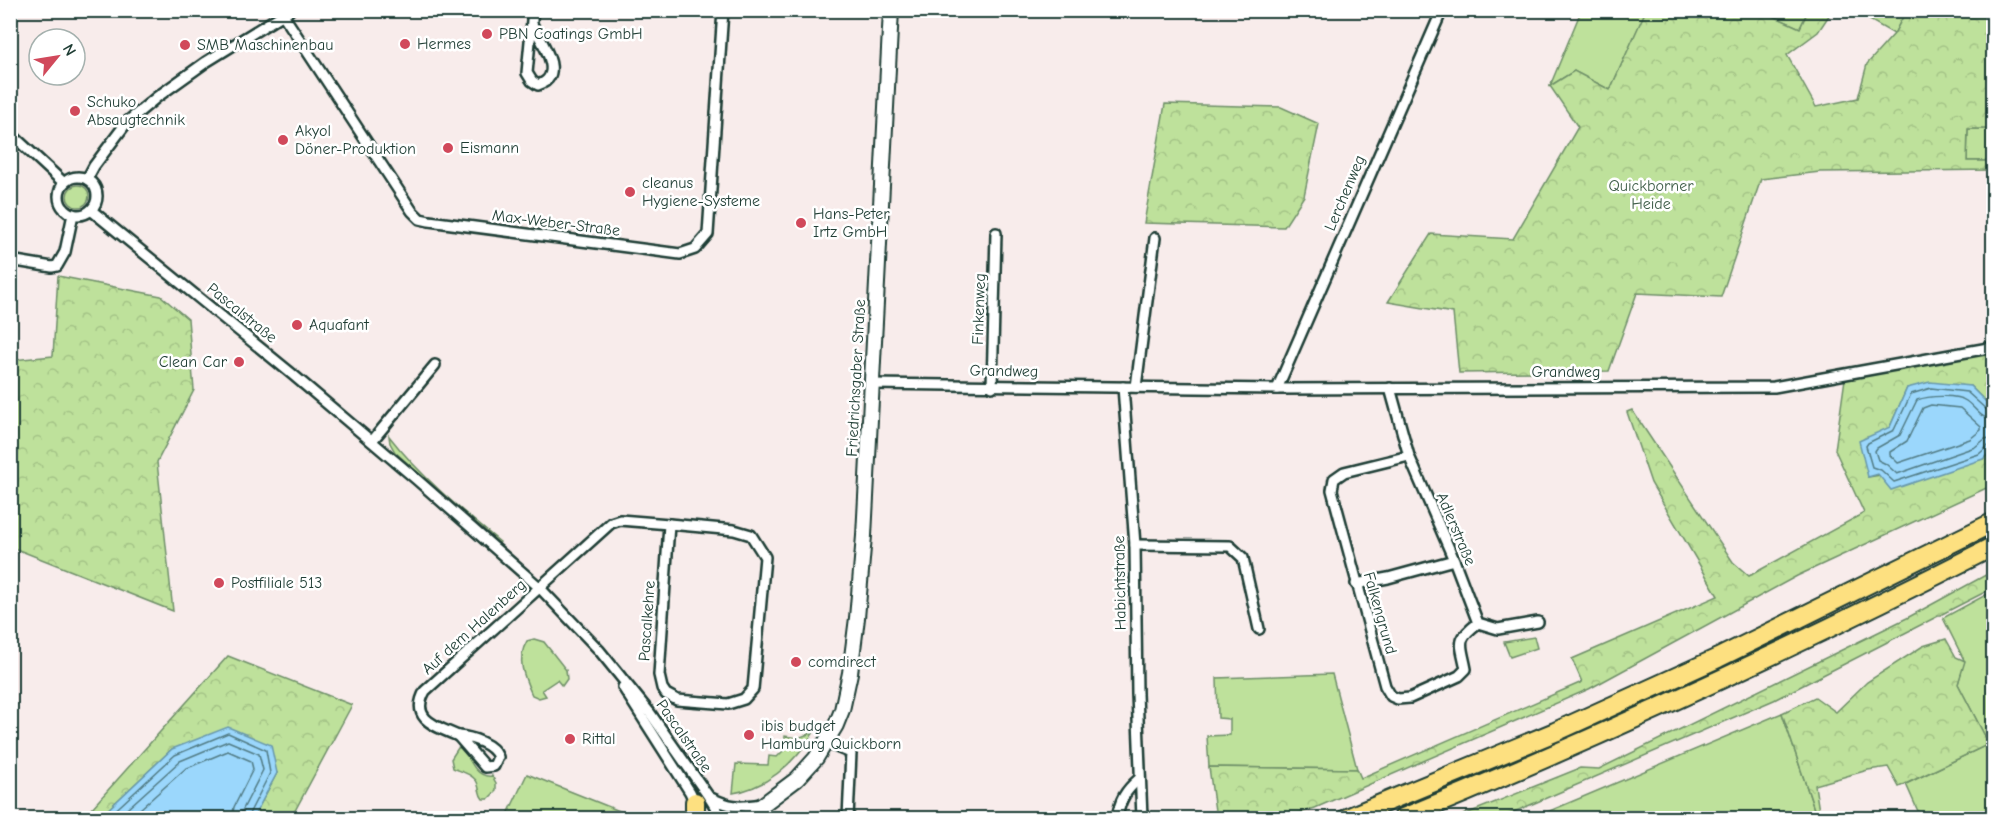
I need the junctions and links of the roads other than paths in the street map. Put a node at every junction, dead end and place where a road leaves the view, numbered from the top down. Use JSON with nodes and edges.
{"nodes":[{"id":1,"x":533,"y":10,"type":"edge"},
{"id":2,"x":723,"y":10,"type":"edge"},
{"id":3,"x":891,"y":10,"type":"edge"},
{"id":4,"x":1442,"y":10,"type":"edge"},
{"id":5,"x":284,"y":12,"type":"edge"},
{"id":6,"x":532,"y":24,"type":"junction"},
{"id":7,"x":10,"y":133,"type":"edge"},
{"id":8,"x":87,"y":179,"type":"junction"},
{"id":9,"x":64,"y":183,"type":"junction"},
{"id":10,"x":92,"y":210,"type":"junction"},
{"id":11,"x":73,"y":214,"type":"junction"},
{"id":12,"x":996,"y":233,"type":"dead end"},
{"id":13,"x":1155,"y":238,"type":"dead end"},
{"id":14,"x":10,"y":260,"type":"edge"},
{"id":15,"x":1994,"y":347,"type":"edge"},
{"id":16,"x":435,"y":365,"type":"dead end"},
{"id":17,"x":872,"y":384,"type":"junction"},
{"id":18,"x":992,"y":387,"type":"junction"},
{"id":19,"x":1123,"y":387,"type":"junction"},
{"id":20,"x":1136,"y":387,"type":"junction"},
{"id":21,"x":1390,"y":388,"type":"junction"},
{"id":22,"x":1277,"y":389,"type":"junction"},
{"id":23,"x":372,"y":441,"type":"junction"},
{"id":24,"x":1409,"y":456,"type":"junction"},
{"id":25,"x":1994,"y":522,"type":"edge"},
{"id":26,"x":669,"y":524,"type":"junction"},
{"id":27,"x":1135,"y":545,"type":"junction"},
{"id":28,"x":1994,"y":546,"type":"edge"},
{"id":29,"x":1454,"y":560,"type":"junction"},
{"id":30,"x":1356,"y":584,"type":"junction"},
{"id":31,"x":539,"y":587,"type":"junction"},
{"id":32,"x":1538,"y":622,"type":"dead end"},
{"id":33,"x":1478,"y":623,"type":"junction"},
{"id":34,"x":1259,"y":628,"type":"dead end"},
{"id":35,"x":618,"y":674,"type":"junction"},
{"id":36,"x":458,"y":736,"type":"dead end"},
{"id":37,"x":827,"y":743,"type":"junction"},
{"id":38,"x":1139,"y":779,"type":"junction"},
{"id":39,"x":767,"y":803,"type":"junction"},
{"id":40,"x":700,"y":809,"type":"edge"},
{"id":41,"x":722,"y":819,"type":"edge"},
{"id":42,"x":745,"y":819,"type":"edge"},
{"id":43,"x":759,"y":819,"type":"edge"},
{"id":44,"x":848,"y":819,"type":"edge"},
{"id":45,"x":1117,"y":819,"type":"edge"},
{"id":46,"x":1142,"y":819,"type":"edge"},
{"id":47,"x":1347,"y":819,"type":"edge"},
{"id":48,"x":1403,"y":819,"type":"edge"}],
"edges":[{"from":1,"to":6,"type":"street"},
{"from":2,"to":5,"type":"street","name":"Max-Weber-Straße"},
{"from":3,"to":17,"type":"main road","name":"Friedrichsgaber Straße"},
{"from":4,"to":22,"type":"street","name":"Lerchenweg"},
{"from":5,"to":8,"type":"street"},
{"from":6,"to":6,"type":"street"},
{"from":7,"to":9,"type":"street"},
{"from":8,"to":9,"type":"street"},
{"from":8,"to":10,"type":"street"},
{"from":9,"to":11,"type":"street"},
{"from":10,"to":11,"type":"street"},
{"from":10,"to":23,"type":"street","name":"Pascalstraße"},
{"from":11,"to":14,"type":"street"},
{"from":12,"to":18,"type":"street","name":"Finkenweg"},
{"from":13,"to":20,"type":"street"},
{"from":15,"to":21,"type":"street","name":"Grandweg"},
{"from":16,"to":23,"type":"street"},
{"from":17,"to":18,"type":"street","name":"Grandweg"},
{"from":17,"to":37,"type":"main road","name":"Friedrichsgaber Straße"},
{"from":18,"to":19,"type":"street","name":"Grandweg"},
{"from":19,"to":20,"type":"street","name":"Grandweg"},
{"from":19,"to":27,"type":"street","name":"Habichtstraße"},
{"from":20,"to":22,"type":"street","name":"Grandweg"},
{"from":21,"to":22,"type":"street","name":"Grandweg"},
{"from":21,"to":24,"type":"street","name":"Adlerstraße"},
{"from":23,"to":31,"type":"street","name":"Pascalstraße"},
{"from":24,"to":29,"type":"street","name":"Adlerstraße"},
{"from":24,"to":30,"type":"street","name":"Falkengrund"},
{"from":25,"to":47,"type":"highway"},
{"from":26,"to":26,"type":"street","name":"Pascalkehre"},
{"from":26,"to":31,"type":"street"},
{"from":27,"to":34,"type":"street"},
{"from":27,"to":38,"type":"street","name":"Habichtstraße"},
{"from":28,"to":48,"type":"highway"},
{"from":29,"to":30,"type":"street"},
{"from":29,"to":33,"type":"street","name":"Adlerstraße"},
{"from":30,"to":33,"type":"street","name":"Falkengrund"},
{"from":31,"to":35,"type":"street","name":"Pascalstraße"},
{"from":31,"to":36,"type":"street","name":"Auf dem Halenberg"},
{"from":32,"to":33,"type":"street"},
{"from":35,"to":40,"type":"street","name":"Pascalstraße"},
{"from":35,"to":40,"type":"street","name":"Pascalstraße"},
{"from":37,"to":39,"type":"main road","name":"Friedrichsgaber Straße"},
{"from":37,"to":44,"type":"street"},
{"from":38,"to":45,"type":"street"},
{"from":38,"to":46,"type":"street","name":"Habichtstraße"},
{"from":39,"to":40,"type":"street"},
{"from":39,"to":42,"type":"main road","name":"Friedrichsgaber Straße"},
{"from":39,"to":43,"type":"main road","name":"Friedrichsgaber Straße"},
{"from":40,"to":41,"type":"street","name":"Pascalstraße"}]}
